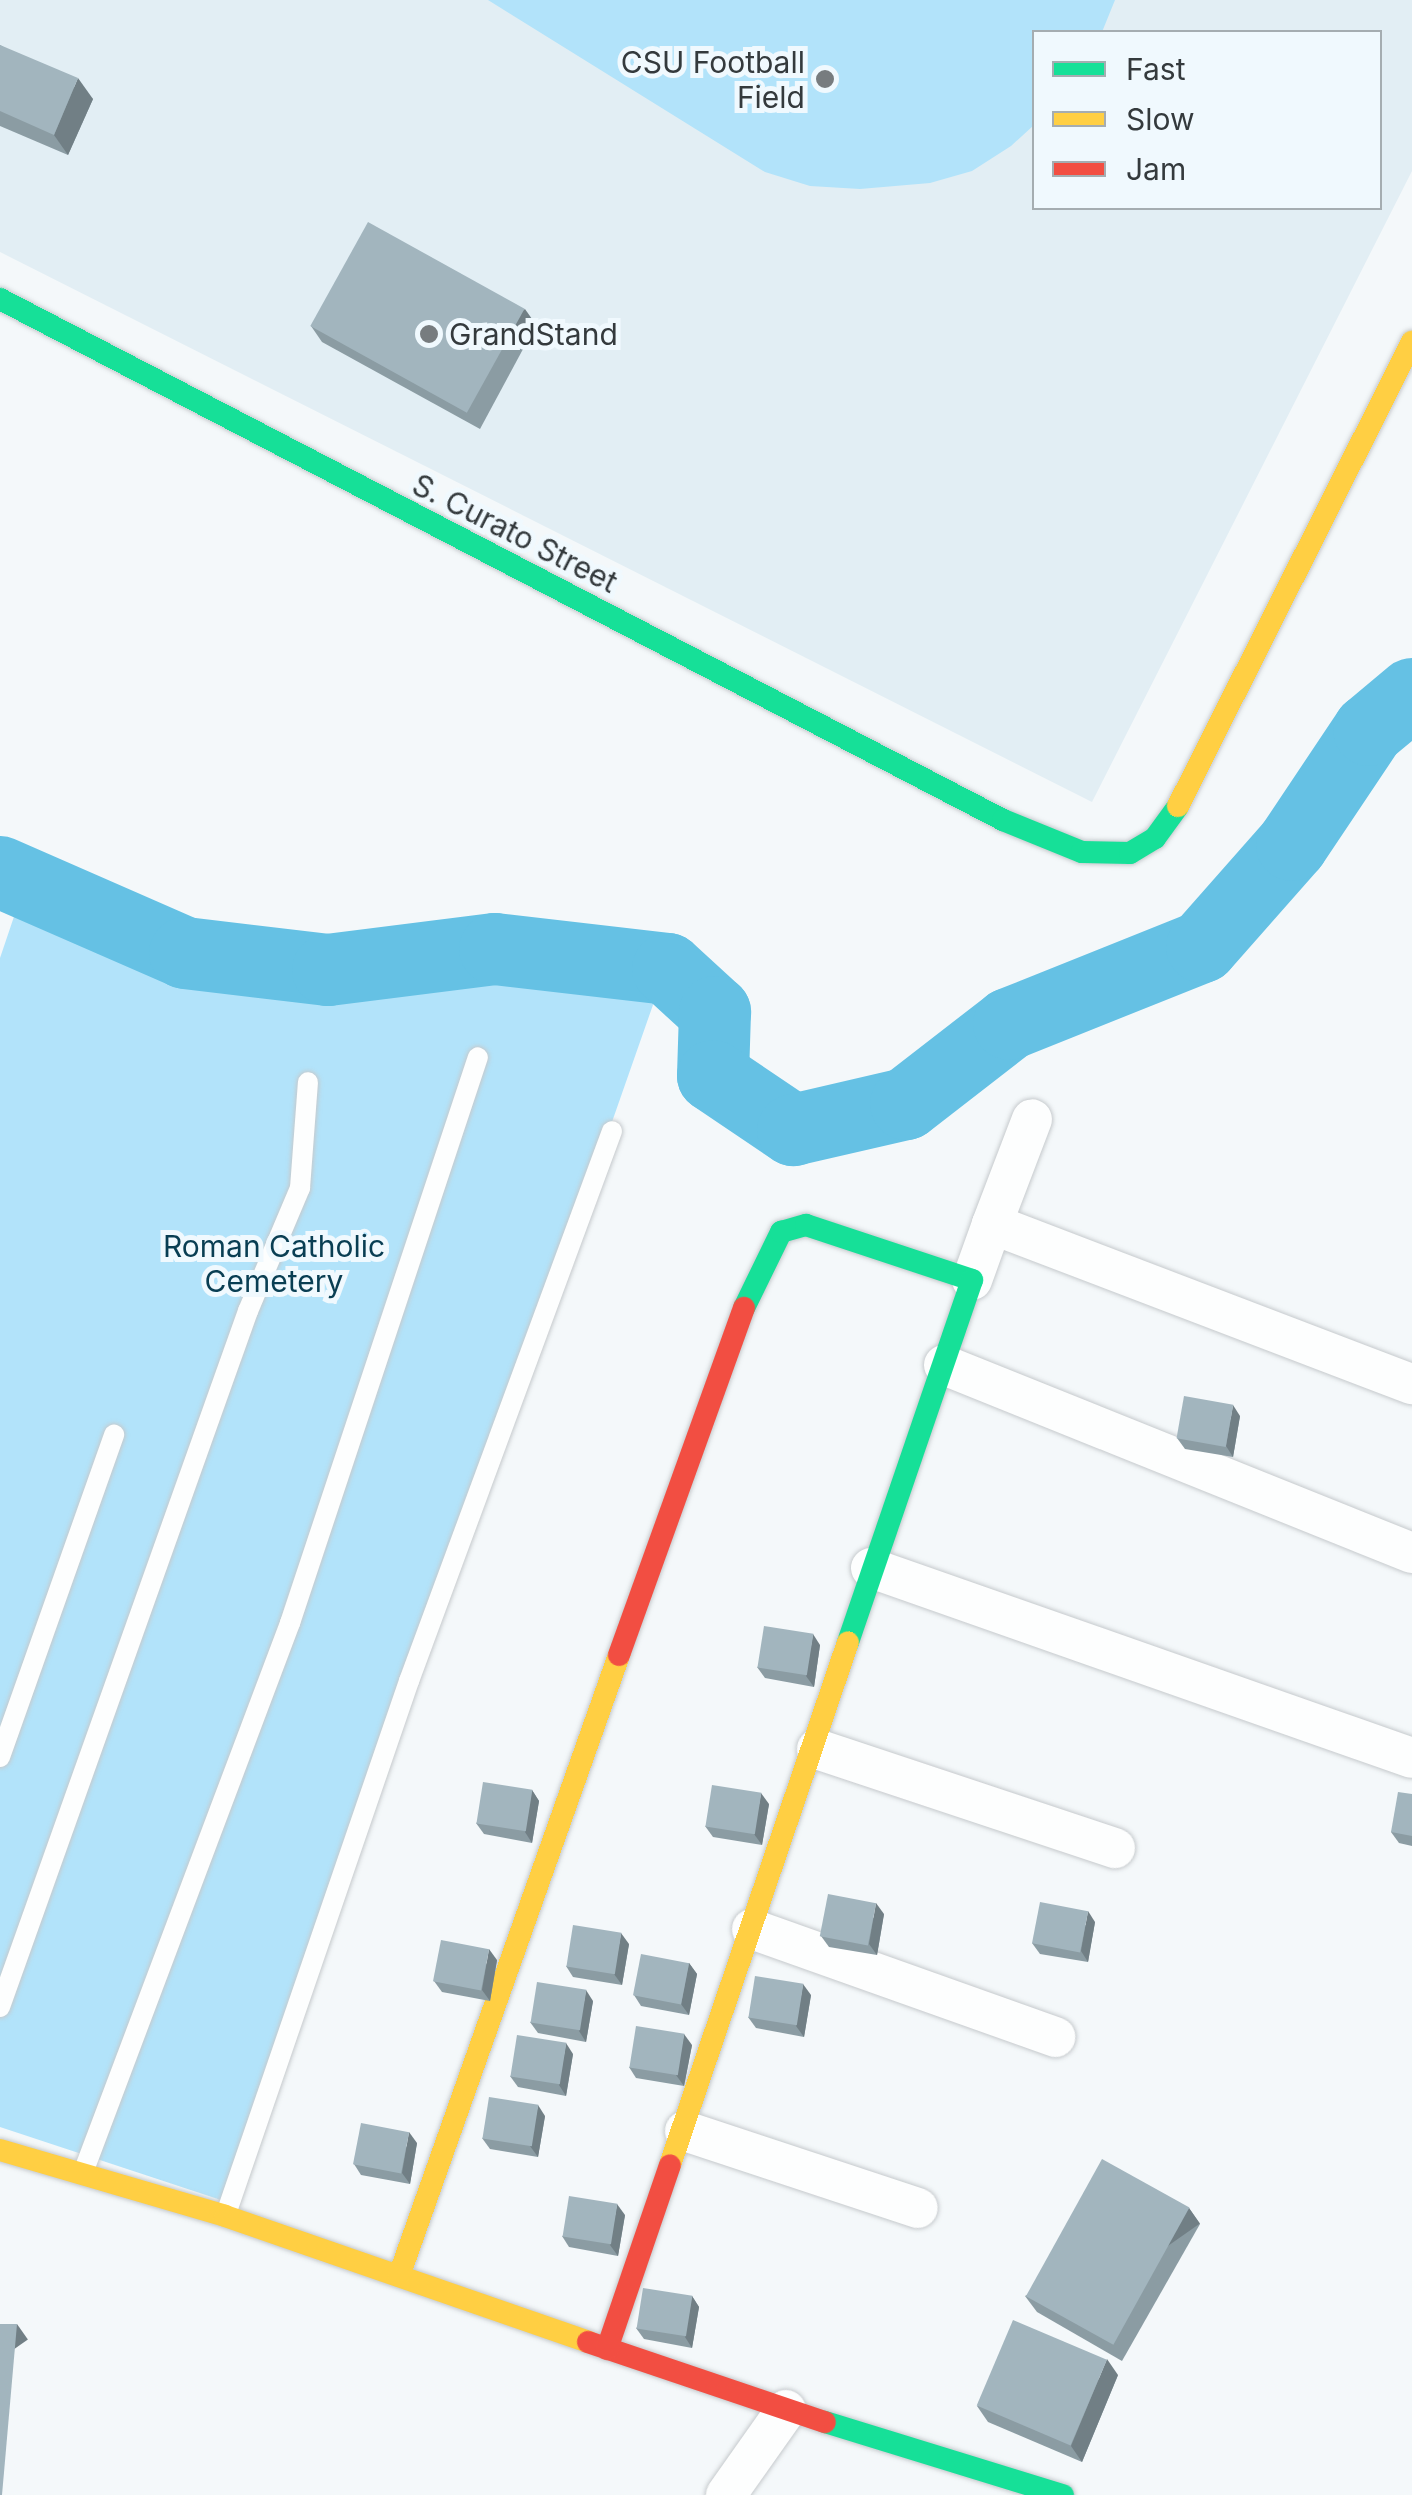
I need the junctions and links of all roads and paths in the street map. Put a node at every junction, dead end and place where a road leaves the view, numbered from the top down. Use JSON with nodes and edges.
{"nodes":[{"id":1,"x":0,"y":299,"type":"edge"},
{"id":2,"x":1412,"y":342,"type":"edge"},
{"id":3,"x":478,"y":1057,"type":"dead end"},
{"id":4,"x":308,"y":1082,"type":"dead end"},
{"id":5,"x":1032,"y":1119,"type":"dead end"},
{"id":6,"x":612,"y":1131,"type":"dead end"},
{"id":7,"x":992,"y":1224,"type":"junction"},
{"id":8,"x":972,"y":1280,"type":"junction"},
{"id":9,"x":944,"y":1365,"type":"junction"},
{"id":10,"x":1412,"y":1384,"type":"edge"},
{"id":11,"x":114,"y":1435,"type":"dead end"},
{"id":12,"x":1412,"y":1553,"type":"edge"},
{"id":13,"x":871,"y":1568,"type":"junction"},
{"id":14,"x":816,"y":1749,"type":"junction"},
{"id":15,"x":0,"y":1757,"type":"edge"},
{"id":16,"x":1412,"y":1758,"type":"edge"},
{"id":17,"x":1116,"y":1848,"type":"dead end"},
{"id":18,"x":752,"y":1929,"type":"junction"},
{"id":19,"x":0,"y":2006,"type":"edge"},
{"id":20,"x":1055,"y":2037,"type":"dead end"},
{"id":21,"x":685,"y":2131,"type":"junction"},
{"id":22,"x":0,"y":2150,"type":"edge"},
{"id":23,"x":82,"y":2177,"type":"junction"},
{"id":24,"x":918,"y":2208,"type":"dead end"},
{"id":25,"x":225,"y":2216,"type":"junction"},
{"id":26,"x":399,"y":2276,"type":"junction"},
{"id":27,"x":607,"y":2349,"type":"junction"},
{"id":28,"x":786,"y":2410,"type":"junction"},
{"id":29,"x":726,"y":2495,"type":"edge"},
{"id":30,"x":1063,"y":2495,"type":"edge"}],
"edges":[{"from":1,"to":2,"type":"street","name":"S. Curato Street"},
{"from":3,"to":23,"type":"lane"},
{"from":4,"to":19,"type":"lane"},
{"from":5,"to":7,"type":"street"},
{"from":6,"to":25,"type":"lane"},
{"from":7,"to":8,"type":"street"},
{"from":7,"to":10,"type":"street"},
{"from":8,"to":9,"type":"street"},
{"from":8,"to":26,"type":"street"},
{"from":9,"to":12,"type":"street"},
{"from":9,"to":13,"type":"street"},
{"from":11,"to":15,"type":"lane"},
{"from":13,"to":14,"type":"street"},
{"from":13,"to":16,"type":"street"},
{"from":14,"to":17,"type":"street"},
{"from":14,"to":18,"type":"street"},
{"from":18,"to":20,"type":"street"},
{"from":18,"to":21,"type":"street"},
{"from":21,"to":24,"type":"street"},
{"from":21,"to":27,"type":"street"},
{"from":22,"to":23,"type":"street"},
{"from":23,"to":25,"type":"street"},
{"from":25,"to":26,"type":"street"},
{"from":26,"to":27,"type":"street"},
{"from":27,"to":28,"type":"street"},
{"from":28,"to":29,"type":"street"},
{"from":28,"to":30,"type":"street"}]}
